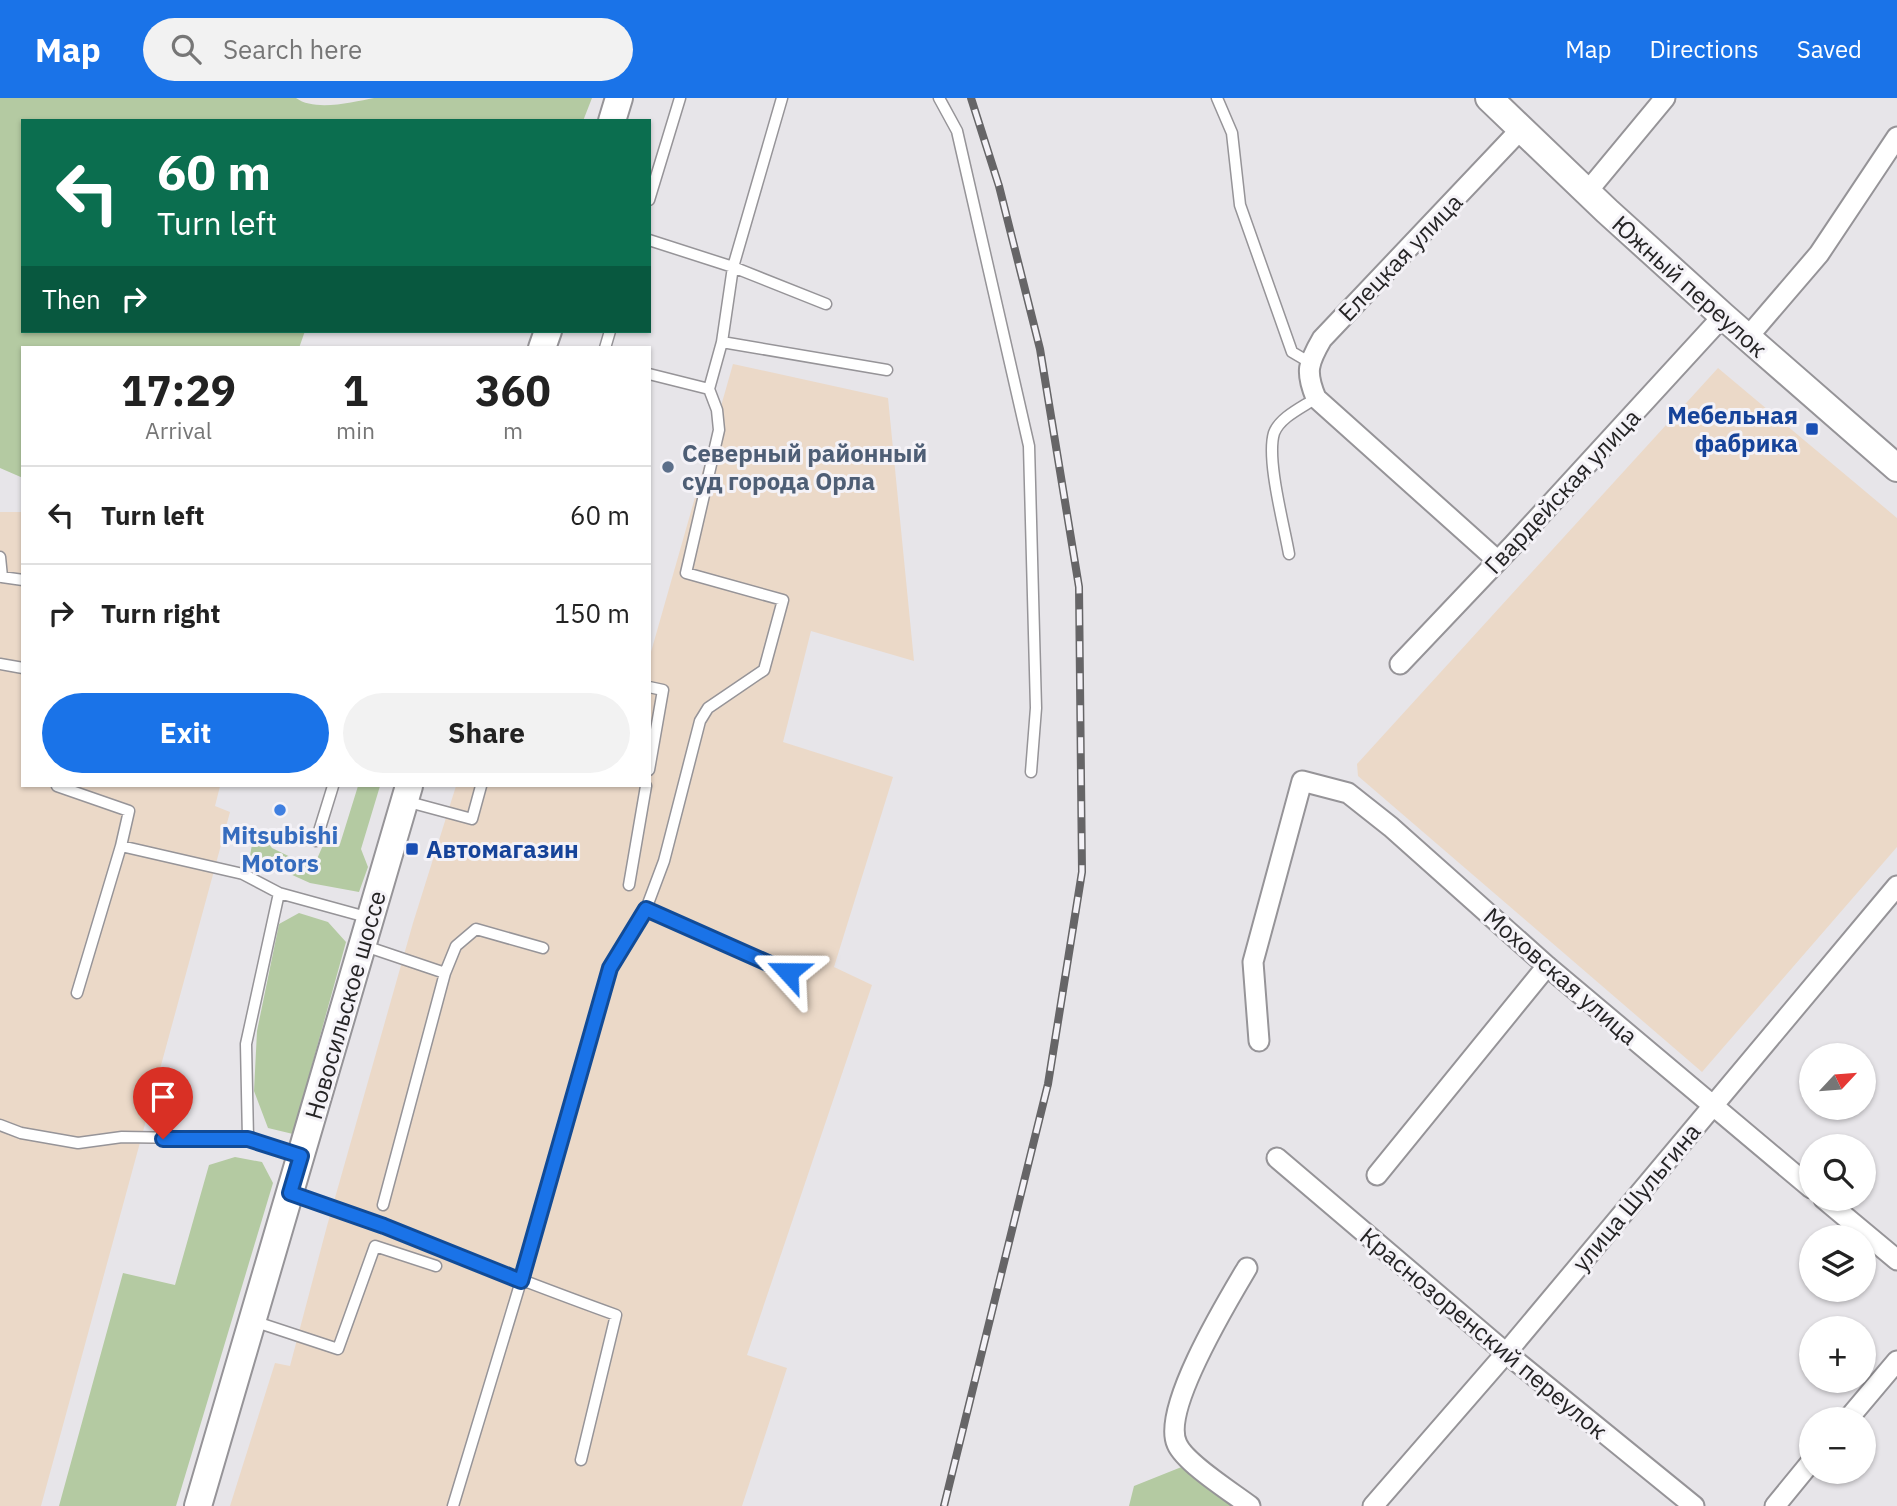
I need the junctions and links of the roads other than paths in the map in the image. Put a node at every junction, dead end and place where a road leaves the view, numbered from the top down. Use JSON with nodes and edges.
{"nodes":[{"id":1,"x":619,"y":98,"type":"edge"},
{"id":2,"x":680,"y":98,"type":"edge"},
{"id":3,"x":782,"y":98,"type":"edge"},
{"id":4,"x":939,"y":98,"type":"edge"},
{"id":5,"x":1217,"y":98,"type":"edge"},
{"id":6,"x":1489,"y":98,"type":"edge"},
{"id":7,"x":1665,"y":98,"type":"edge"},
{"id":8,"x":613,"y":119,"type":"edge"},
{"id":9,"x":1521,"y":129,"type":"junction"},
{"id":10,"x":1897,"y":137,"type":"edge"},
{"id":11,"x":1587,"y":192,"type":"junction"},
{"id":12,"x":651,"y":193,"type":"edge"},
{"id":13,"x":651,"y":241,"type":"edge"},
{"id":14,"x":733,"y":267,"type":"junction"},
{"id":15,"x":827,"y":304,"type":"dead end"},
{"id":16,"x":1723,"y":316,"type":"junction"},
{"id":17,"x":1747,"y":338,"type":"junction"},
{"id":18,"x":722,"y":342,"type":"junction"},
{"id":19,"x":1309,"y":362,"type":"junction"},
{"id":20,"x":887,"y":370,"type":"dead end"},
{"id":21,"x":651,"y":374,"type":"edge"},
{"id":22,"x":709,"y":389,"type":"junction"},
{"id":23,"x":1316,"y":398,"type":"junction"},
{"id":24,"x":1897,"y":468,"type":"edge"},
{"id":25,"x":1289,"y":554,"type":"dead end"},
{"id":26,"x":0,"y":557,"type":"edge"},
{"id":27,"x":1498,"y":561,"type":"junction"},
{"id":28,"x":21,"y":580,"type":"edge"},
{"id":29,"x":1,"y":581,"type":"edge"},
{"id":30,"x":0,"y":664,"type":"edge"},
{"id":31,"x":1400,"y":664,"type":"dead end"},
{"id":32,"x":21,"y":668,"type":"edge"},
{"id":33,"x":651,"y":687,"type":"edge"},
{"id":34,"x":651,"y":759,"type":"edge"},
{"id":35,"x":1031,"y":772,"type":"dead end"},
{"id":36,"x":60,"y":787,"type":"edge"},
{"id":37,"x":333,"y":787,"type":"edge"},
{"id":38,"x":481,"y":787,"type":"edge"},
{"id":39,"x":646,"y":787,"type":"edge"},
{"id":40,"x":407,"y":793,"type":"edge"},
{"id":41,"x":316,"y":841,"type":"dead end"},
{"id":42,"x":121,"y":846,"type":"junction"},
{"id":43,"x":629,"y":884,"type":"dead end"},
{"id":44,"x":1897,"y":886,"type":"edge"},
{"id":45,"x":279,"y":893,"type":"junction"},
{"id":46,"x":646,"y":909,"type":"junction"},
{"id":47,"x":370,"y":918,"type":"junction"},
{"id":48,"x":362,"y":946,"type":"junction"},
{"id":49,"x":543,"y":948,"type":"dead end"},
{"id":50,"x":1547,"y":966,"type":"junction"},
{"id":51,"x":788,"y":972,"type":"dead end"},
{"id":52,"x":445,"y":973,"type":"junction"},
{"id":53,"x":77,"y":993,"type":"dead end"},
{"id":54,"x":1259,"y":1041,"type":"dead end"},
{"id":55,"x":1713,"y":1105,"type":"junction"},
{"id":56,"x":0,"y":1125,"type":"edge"},
{"id":57,"x":248,"y":1139,"type":"junction"},
{"id":58,"x":301,"y":1156,"type":"junction"},
{"id":59,"x":1277,"y":1158,"type":"dead end"},
{"id":60,"x":1377,"y":1175,"type":"dead end"},
{"id":61,"x":1799,"y":1178,"type":"edge"},
{"id":62,"x":290,"y":1193,"type":"junction"},
{"id":63,"x":383,"y":1205,"type":"dead end"},
{"id":64,"x":1838,"y":1211,"type":"edge"},
{"id":65,"x":1897,"y":1261,"type":"edge"},
{"id":66,"x":436,"y":1266,"type":"dead end"},
{"id":67,"x":1247,"y":1268,"type":"dead end"},
{"id":68,"x":521,"y":1281,"type":"junction"},
{"id":69,"x":253,"y":1321,"type":"junction"},
{"id":70,"x":1506,"y":1353,"type":"junction"},
{"id":71,"x":1897,"y":1361,"type":"edge"},
{"id":72,"x":1858,"y":1407,"type":"edge"},
{"id":73,"x":581,"y":1460,"type":"dead end"},
{"id":74,"x":1799,"y":1476,"type":"edge"},
{"id":75,"x":198,"y":1506,"type":"edge"},
{"id":76,"x":453,"y":1506,"type":"edge"},
{"id":77,"x":1250,"y":1506,"type":"edge"},
{"id":78,"x":1373,"y":1506,"type":"edge"},
{"id":79,"x":1694,"y":1506,"type":"edge"},
{"id":80,"x":1774,"y":1506,"type":"edge"}],
"edges":[{"from":1,"to":8,"type":"street"},
{"from":2,"to":12,"type":"lane"},
{"from":3,"to":14,"type":"lane"},
{"from":4,"to":35,"type":"lane"},
{"from":5,"to":19,"type":"lane"},
{"from":6,"to":9,"type":"street","name":"Южный переулок"},
{"from":7,"to":11,"type":"street"},
{"from":9,"to":11,"type":"street","name":"Южный переулок"},
{"from":9,"to":19,"type":"street","name":"Елецкая улица"},
{"from":10,"to":17,"type":"street"},
{"from":11,"to":16,"type":"street","name":"Южный переулок"},
{"from":13,"to":14,"type":"lane"},
{"from":14,"to":15,"type":"lane"},
{"from":14,"to":18,"type":"lane"},
{"from":16,"to":17,"type":"street","name":"Южный переулок"},
{"from":16,"to":27,"type":"street","name":"Гвардейская улица"},
{"from":17,"to":24,"type":"street","name":"Южный переулок"},
{"from":18,"to":20,"type":"lane"},
{"from":18,"to":22,"type":"lane"},
{"from":19,"to":23,"type":"street"},
{"from":21,"to":22,"type":"lane"},
{"from":22,"to":46,"type":"lane"},
{"from":23,"to":25,"type":"lane"},
{"from":23,"to":27,"type":"street"},
{"from":26,"to":29,"type":"lane"},
{"from":27,"to":31,"type":"street","name":"Гвардейская улица"},
{"from":28,"to":29,"type":"lane"},
{"from":30,"to":32,"type":"lane"},
{"from":33,"to":34,"type":"lane"},
{"from":36,"to":42,"type":"lane"},
{"from":37,"to":41,"type":"lane"},
{"from":38,"to":40,"type":"lane"},
{"from":39,"to":43,"type":"lane"},
{"from":40,"to":47,"type":"street","name":"Новосильское шоссе"},
{"from":42,"to":45,"type":"lane"},
{"from":42,"to":53,"type":"lane"},
{"from":44,"to":55,"type":"street","name":"улица Шульгина"},
{"from":45,"to":47,"type":"lane"},
{"from":45,"to":57,"type":"lane"},
{"from":46,"to":51,"type":"lane"},
{"from":46,"to":68,"type":"lane"},
{"from":47,"to":48,"type":"street","name":"Новосильское шоссе"},
{"from":48,"to":52,"type":"lane"},
{"from":48,"to":58,"type":"street","name":"Новосильское шоссе"},
{"from":49,"to":52,"type":"lane"},
{"from":50,"to":54,"type":"street","name":"Моховская улица"},
{"from":50,"to":55,"type":"street","name":"Моховская улица"},
{"from":50,"to":60,"type":"street"},
{"from":52,"to":63,"type":"lane"},
{"from":55,"to":61,"type":"street","name":"Моховская улица"},
{"from":55,"to":70,"type":"street","name":"улица Шульгина"},
{"from":56,"to":57,"type":"lane"},
{"from":57,"to":58,"type":"lane"},
{"from":58,"to":62,"type":"street","name":"Новосильское шоссе"},
{"from":59,"to":70,"type":"street","name":"Краснозоренский переулок"},
{"from":62,"to":68,"type":"lane"},
{"from":62,"to":69,"type":"street","name":"Новосильское шоссе"},
{"from":64,"to":65,"type":"street"},
{"from":66,"to":69,"type":"lane"},
{"from":67,"to":77,"type":"street"},
{"from":68,"to":73,"type":"lane"},
{"from":68,"to":76,"type":"lane"},
{"from":69,"to":75,"type":"street","name":"Новосильское шоссе"},
{"from":70,"to":78,"type":"street","name":"улица Шульгина"},
{"from":70,"to":79,"type":"street","name":"Краснозоренский переулок"},
{"from":71,"to":72,"type":"street"},
{"from":74,"to":80,"type":"street"}]}
